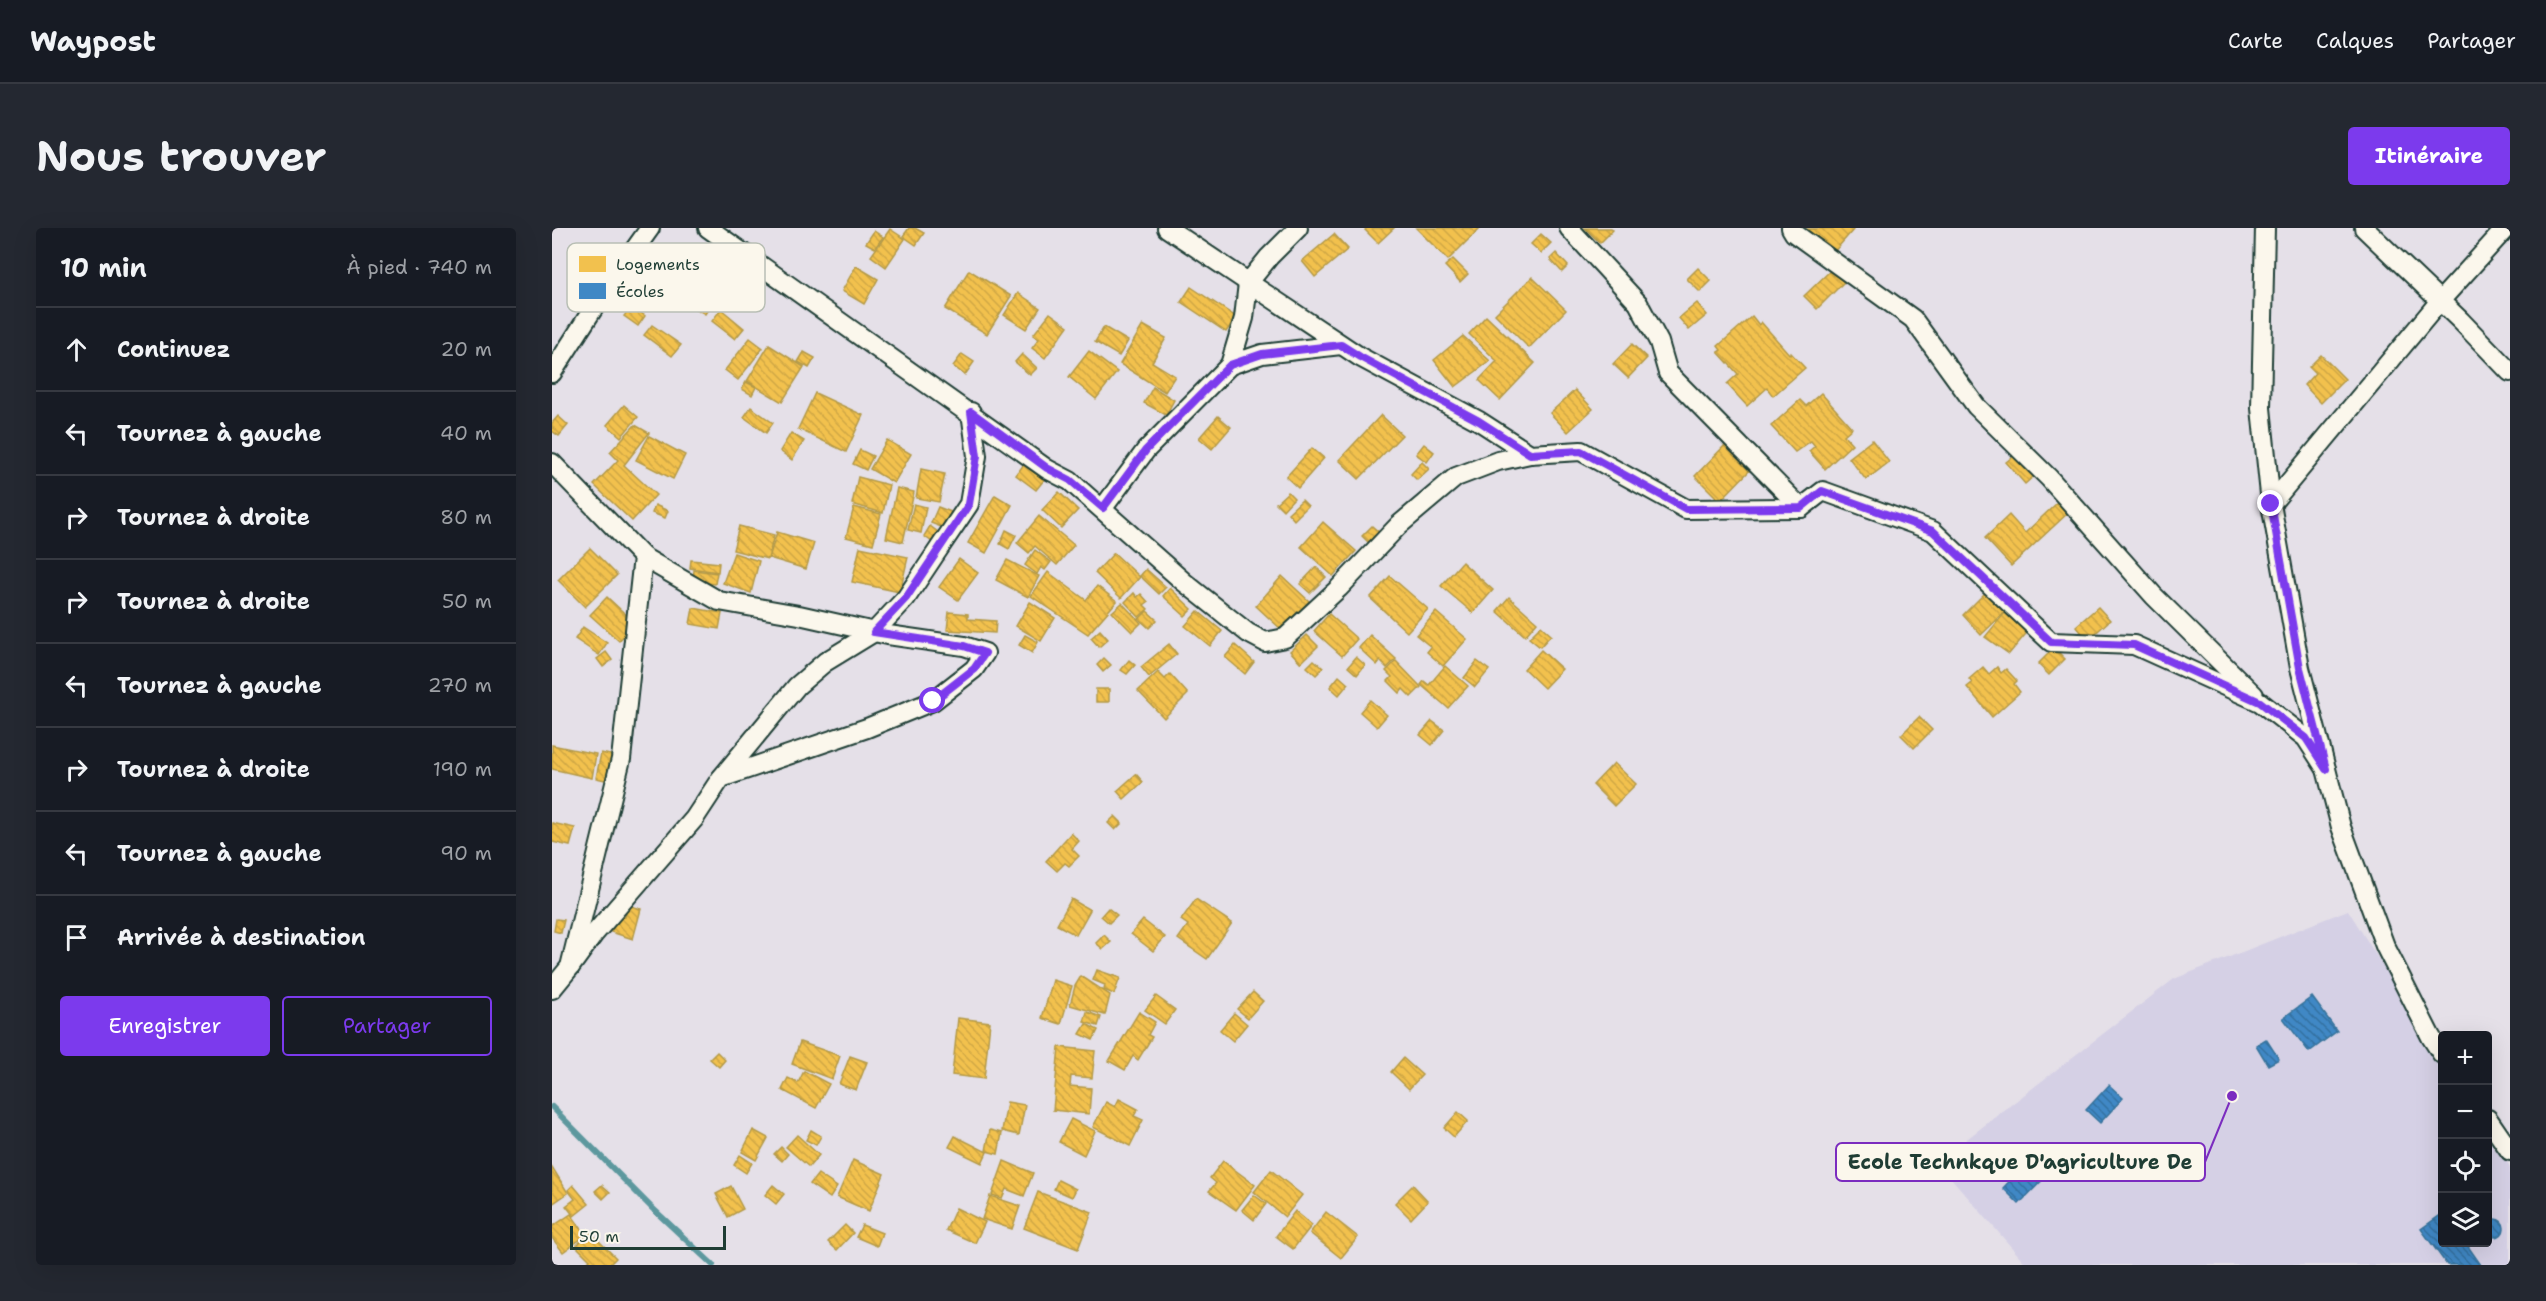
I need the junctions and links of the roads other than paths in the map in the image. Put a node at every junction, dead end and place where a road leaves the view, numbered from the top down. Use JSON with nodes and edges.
{"nodes":[{"id":1,"x":650,"y":228,"type":"edge"},
{"id":2,"x":708,"y":228,"type":"edge"},
{"id":3,"x":1167,"y":228,"type":"edge"},
{"id":4,"x":1298,"y":228,"type":"edge"},
{"id":5,"x":1569,"y":228,"type":"edge"},
{"id":6,"x":1791,"y":228,"type":"edge"},
{"id":7,"x":2265,"y":228,"type":"edge"},
{"id":8,"x":2364,"y":228,"type":"edge"},
{"id":9,"x":2506,"y":228,"type":"edge"},
{"id":10,"x":639,"y":243,"type":"edge"},
{"id":11,"x":729,"y":243,"type":"edge"},
{"id":12,"x":765,"y":268,"type":"edge"},
{"id":13,"x":1248,"y":283,"type":"junction"},
{"id":14,"x":2439,"y":302,"type":"junction"},
{"id":15,"x":591,"y":312,"type":"edge"},
{"id":16,"x":1341,"y":345,"type":"junction"},
{"id":17,"x":1230,"y":365,"type":"junction"},
{"id":18,"x":2510,"y":372,"type":"edge"},
{"id":19,"x":552,"y":373,"type":"edge"},
{"id":20,"x":971,"y":412,"type":"junction"},
{"id":21,"x":1530,"y":454,"type":"junction"},
{"id":22,"x":552,"y":463,"type":"edge"},
{"id":23,"x":2271,"y":504,"type":"junction"},
{"id":24,"x":1103,"y":508,"type":"junction"},
{"id":25,"x":1801,"y":508,"type":"junction"},
{"id":26,"x":643,"y":557,"type":"junction"},
{"id":27,"x":874,"y":632,"type":"junction"},
{"id":28,"x":2260,"y":702,"type":"junction"},
{"id":29,"x":2326,"y":769,"type":"junction"},
{"id":30,"x":721,"y":778,"type":"junction"},
{"id":31,"x":570,"y":967,"type":"junction"},
{"id":32,"x":552,"y":989,"type":"edge"},
{"id":33,"x":2438,"y":1048,"type":"edge"},
{"id":34,"x":2492,"y":1126,"type":"edge"},
{"id":35,"x":2510,"y":1151,"type":"edge"}],
"edges":[{"from":1,"to":10,"type":"street"},
{"from":2,"to":11,"type":"street"},
{"from":3,"to":13,"type":"street"},
{"from":4,"to":13,"type":"street"},
{"from":5,"to":25,"type":"street"},
{"from":6,"to":28,"type":"street"},
{"from":7,"to":23,"type":"street"},
{"from":8,"to":14,"type":"street"},
{"from":9,"to":14,"type":"street"},
{"from":12,"to":20,"type":"street"},
{"from":13,"to":16,"type":"street"},
{"from":13,"to":17,"type":"street"},
{"from":14,"to":18,"type":"street"},
{"from":14,"to":23,"type":"street"},
{"from":15,"to":19,"type":"street"},
{"from":16,"to":17,"type":"street"},
{"from":16,"to":21,"type":"street"},
{"from":17,"to":24,"type":"street"},
{"from":20,"to":24,"type":"street"},
{"from":20,"to":27,"type":"street"},
{"from":21,"to":24,"type":"street"},
{"from":21,"to":25,"type":"street"},
{"from":22,"to":26,"type":"street"},
{"from":23,"to":29,"type":"street"},
{"from":25,"to":28,"type":"street"},
{"from":26,"to":27,"type":"street"},
{"from":26,"to":31,"type":"street"},
{"from":27,"to":30,"type":"street"},
{"from":27,"to":30,"type":"street"},
{"from":28,"to":29,"type":"street"},
{"from":29,"to":33,"type":"street"},
{"from":30,"to":31,"type":"street"},
{"from":31,"to":32,"type":"street"},
{"from":34,"to":35,"type":"street"}]}
